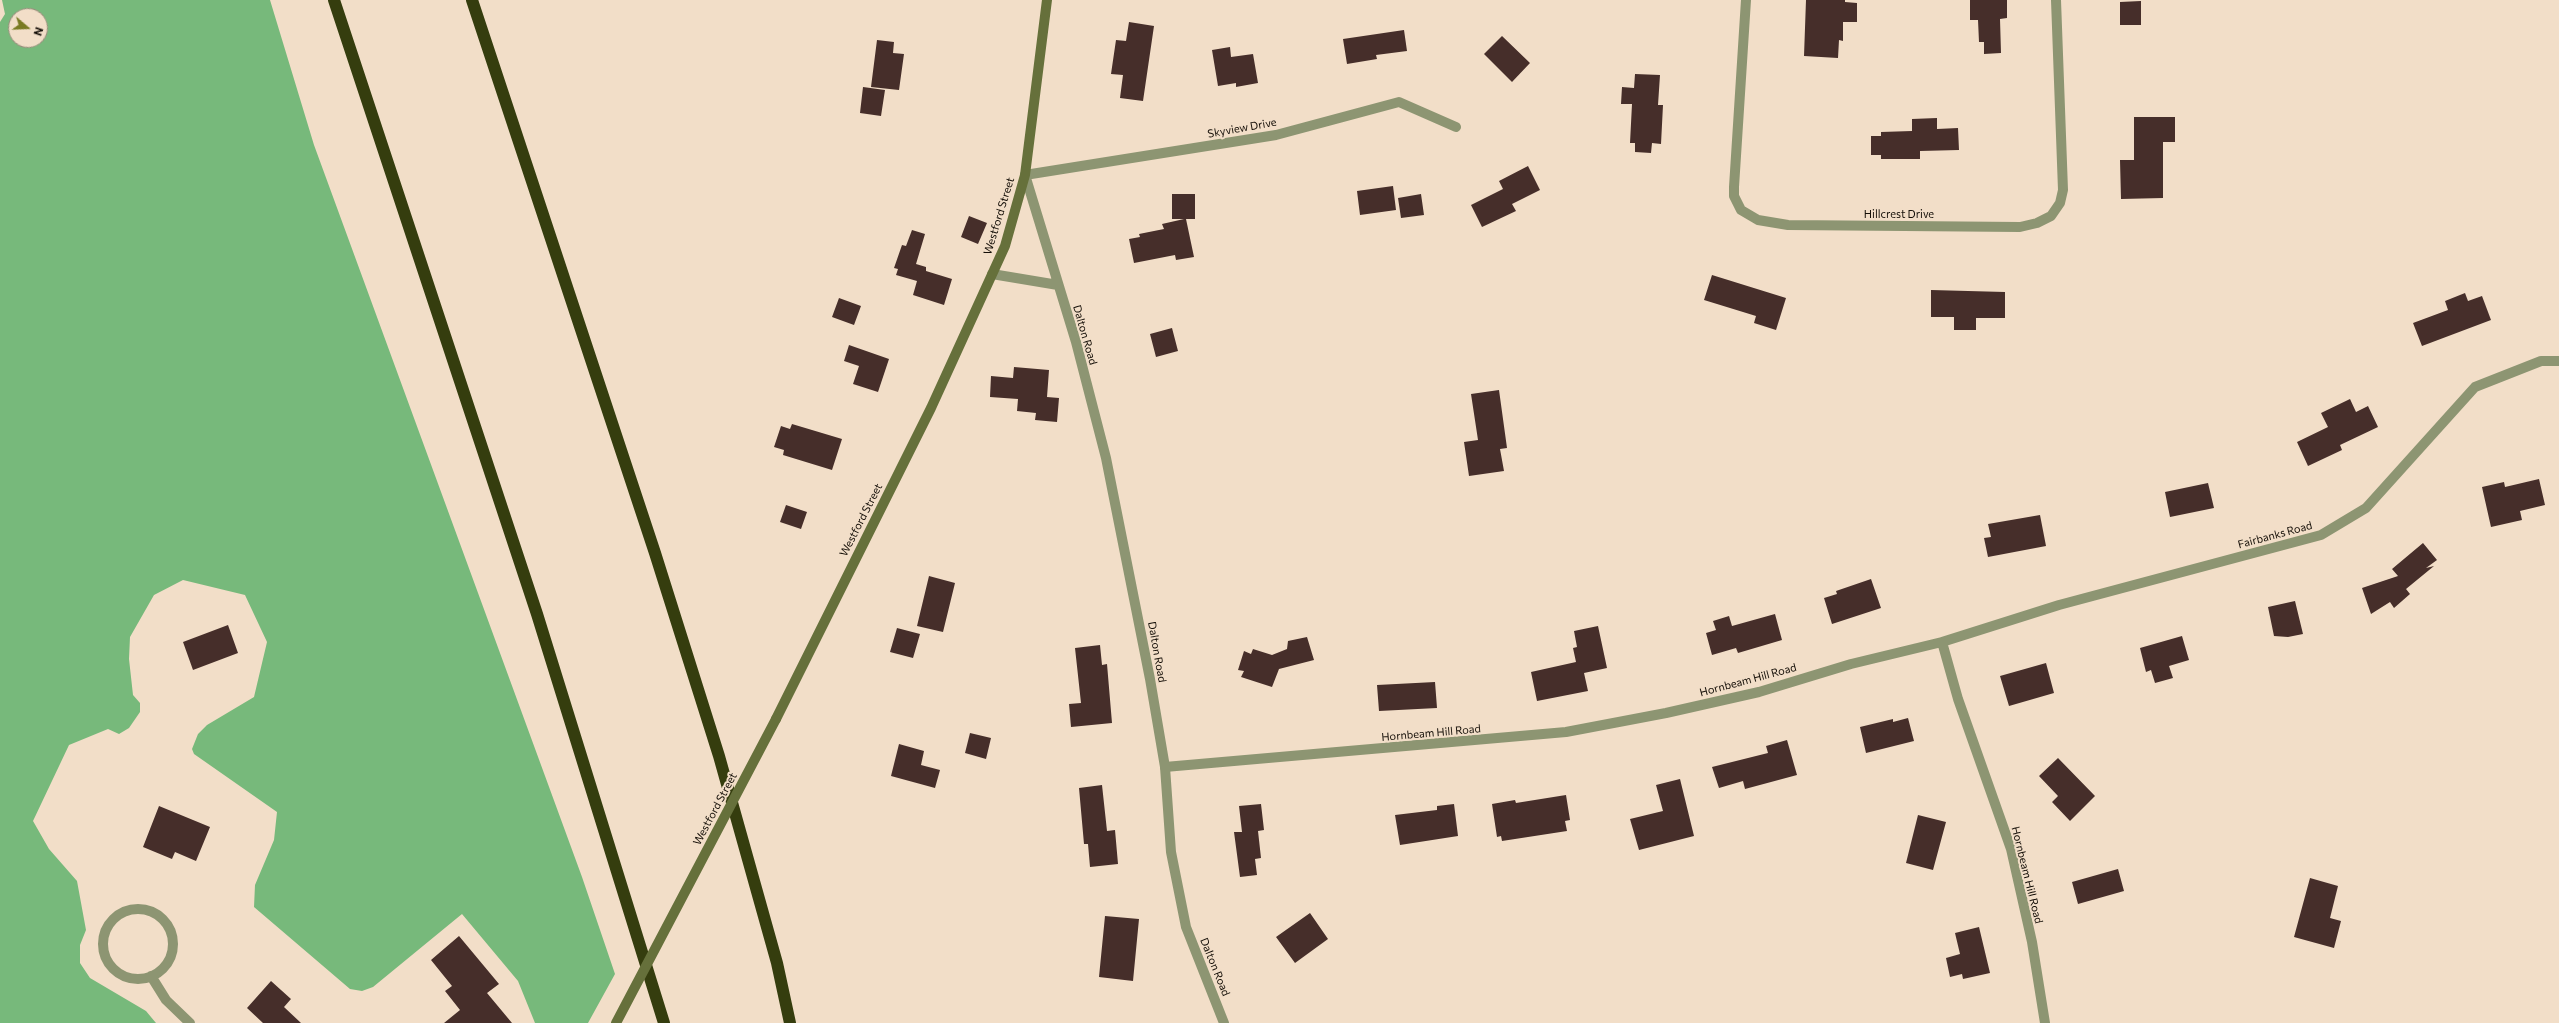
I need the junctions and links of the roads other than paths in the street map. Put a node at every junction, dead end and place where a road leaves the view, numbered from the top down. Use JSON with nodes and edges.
{"nodes":[{"id":1,"x":334,"y":0,"type":"edge"},
{"id":2,"x":472,"y":0,"type":"edge"},
{"id":3,"x":1047,"y":0,"type":"edge"},
{"id":4,"x":1746,"y":0,"type":"edge"},
{"id":5,"x":2056,"y":0,"type":"edge"},
{"id":6,"x":1456,"y":127,"type":"dead end"},
{"id":7,"x":1025,"y":175,"type":"junction"},
{"id":8,"x":992,"y":274,"type":"junction"},
{"id":9,"x":1058,"y":285,"type":"junction"},
{"id":10,"x":2559,"y":361,"type":"edge"},
{"id":11,"x":1942,"y":642,"type":"junction"},
{"id":12,"x":1165,"y":767,"type":"junction"},
{"id":13,"x":151,"y":976,"type":"junction"},
{"id":14,"x":190,"y":1023,"type":"edge"},
{"id":15,"x":616,"y":1023,"type":"edge"},
{"id":16,"x":664,"y":1023,"type":"edge"},
{"id":17,"x":790,"y":1023,"type":"edge"},
{"id":18,"x":1224,"y":1023,"type":"edge"},
{"id":19,"x":2044,"y":1023,"type":"edge"}],
"edges":[{"from":1,"to":16,"type":"highway"},
{"from":2,"to":17,"type":"highway"},
{"from":3,"to":7,"type":"main road","name":"Westford Street"},
{"from":4,"to":5,"type":"street","name":"Hillcrest Drive"},
{"from":6,"to":7,"type":"street","name":"Skyview Drive"},
{"from":7,"to":8,"type":"main road","name":"Westford Street"},
{"from":7,"to":9,"type":"street","name":"Dalton Road"},
{"from":8,"to":9,"type":"street"},
{"from":8,"to":15,"type":"main road","name":"Westford Street","bridge":true},
{"from":9,"to":12,"type":"street","name":"Dalton Road"},
{"from":10,"to":11,"type":"street","name":"Fairbanks Road"},
{"from":11,"to":12,"type":"street","name":"Hornbeam Hill Road"},
{"from":11,"to":19,"type":"street","name":"Hornbeam Hill Road"},
{"from":12,"to":18,"type":"street","name":"Dalton Road"},
{"from":13,"to":13,"type":"street"},
{"from":13,"to":14,"type":"street"}]}
